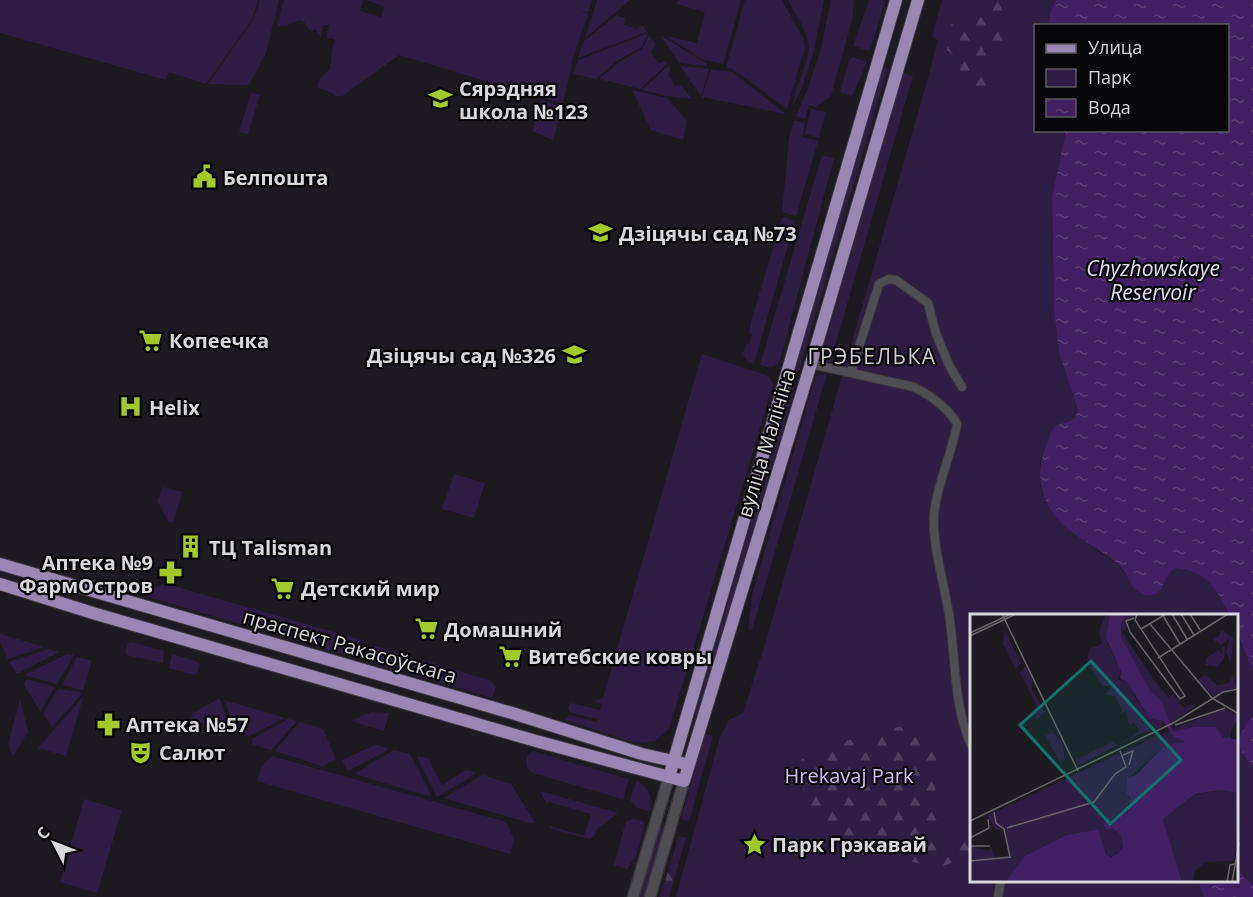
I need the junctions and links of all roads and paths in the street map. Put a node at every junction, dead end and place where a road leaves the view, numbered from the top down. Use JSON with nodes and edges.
{"nodes":[{"id":1,"x":896,"y":0,"type":"edge"},
{"id":2,"x":918,"y":0,"type":"edge"},
{"id":3,"x":811,"y":364,"type":"junction"},
{"id":4,"x":851,"y":372,"type":"junction"},
{"id":5,"x":788,"y":376,"type":"junction"},
{"id":6,"x":805,"y":381,"type":"junction"},
{"id":7,"x":962,"y":387,"type":"dead end"},
{"id":8,"x":0,"y":564,"type":"edge"},
{"id":9,"x":0,"y":584,"type":"edge"},
{"id":10,"x":970,"y":742,"type":"edge"},
{"id":11,"x":674,"y":762,"type":"junction"},
{"id":12,"x":689,"y":765,"type":"junction"},
{"id":13,"x":669,"y":777,"type":"junction"},
{"id":14,"x":684,"y":781,"type":"junction"},
{"id":15,"x":1001,"y":882,"type":"edge"},
{"id":16,"x":633,"y":897,"type":"edge"},
{"id":17,"x":650,"y":897,"type":"edge"},
{"id":18,"x":998,"y":897,"type":"edge"}],
"edges":[{"from":1,"to":5,"type":"main road","name":"вуліца Малініна"},
{"from":2,"to":3,"type":"main road","name":"вуліца Малініна"},
{"from":3,"to":4,"type":"street"},
{"from":3,"to":6,"type":"main road","name":"вуліца Малініна"},
{"from":4,"to":7,"type":"street"},
{"from":4,"to":10,"type":"street"},
{"from":5,"to":6,"type":"main road"},
{"from":5,"to":11,"type":"main road","name":"вуліца Малініна"},
{"from":6,"to":12,"type":"main road","name":"вуліца Малініна"},
{"from":8,"to":11,"type":"main road","name":"праспект Ракасоўскага"},
{"from":9,"to":13,"type":"main road","name":"праспект Ракасоўскага"},
{"from":11,"to":12,"type":"main road","name":"праспект Ракасоўскага"},
{"from":11,"to":13,"type":"main road","name":"вуліца Малініна"},
{"from":12,"to":14,"type":"main road","name":"вуліца Малініна"},
{"from":13,"to":14,"type":"main road","name":"праспект Ракасоўскага"},
{"from":13,"to":16,"type":"main road","name":"вуліца Малініна"},
{"from":14,"to":17,"type":"main road","name":"вуліца Малініна"},
{"from":15,"to":18,"type":"street"}]}
